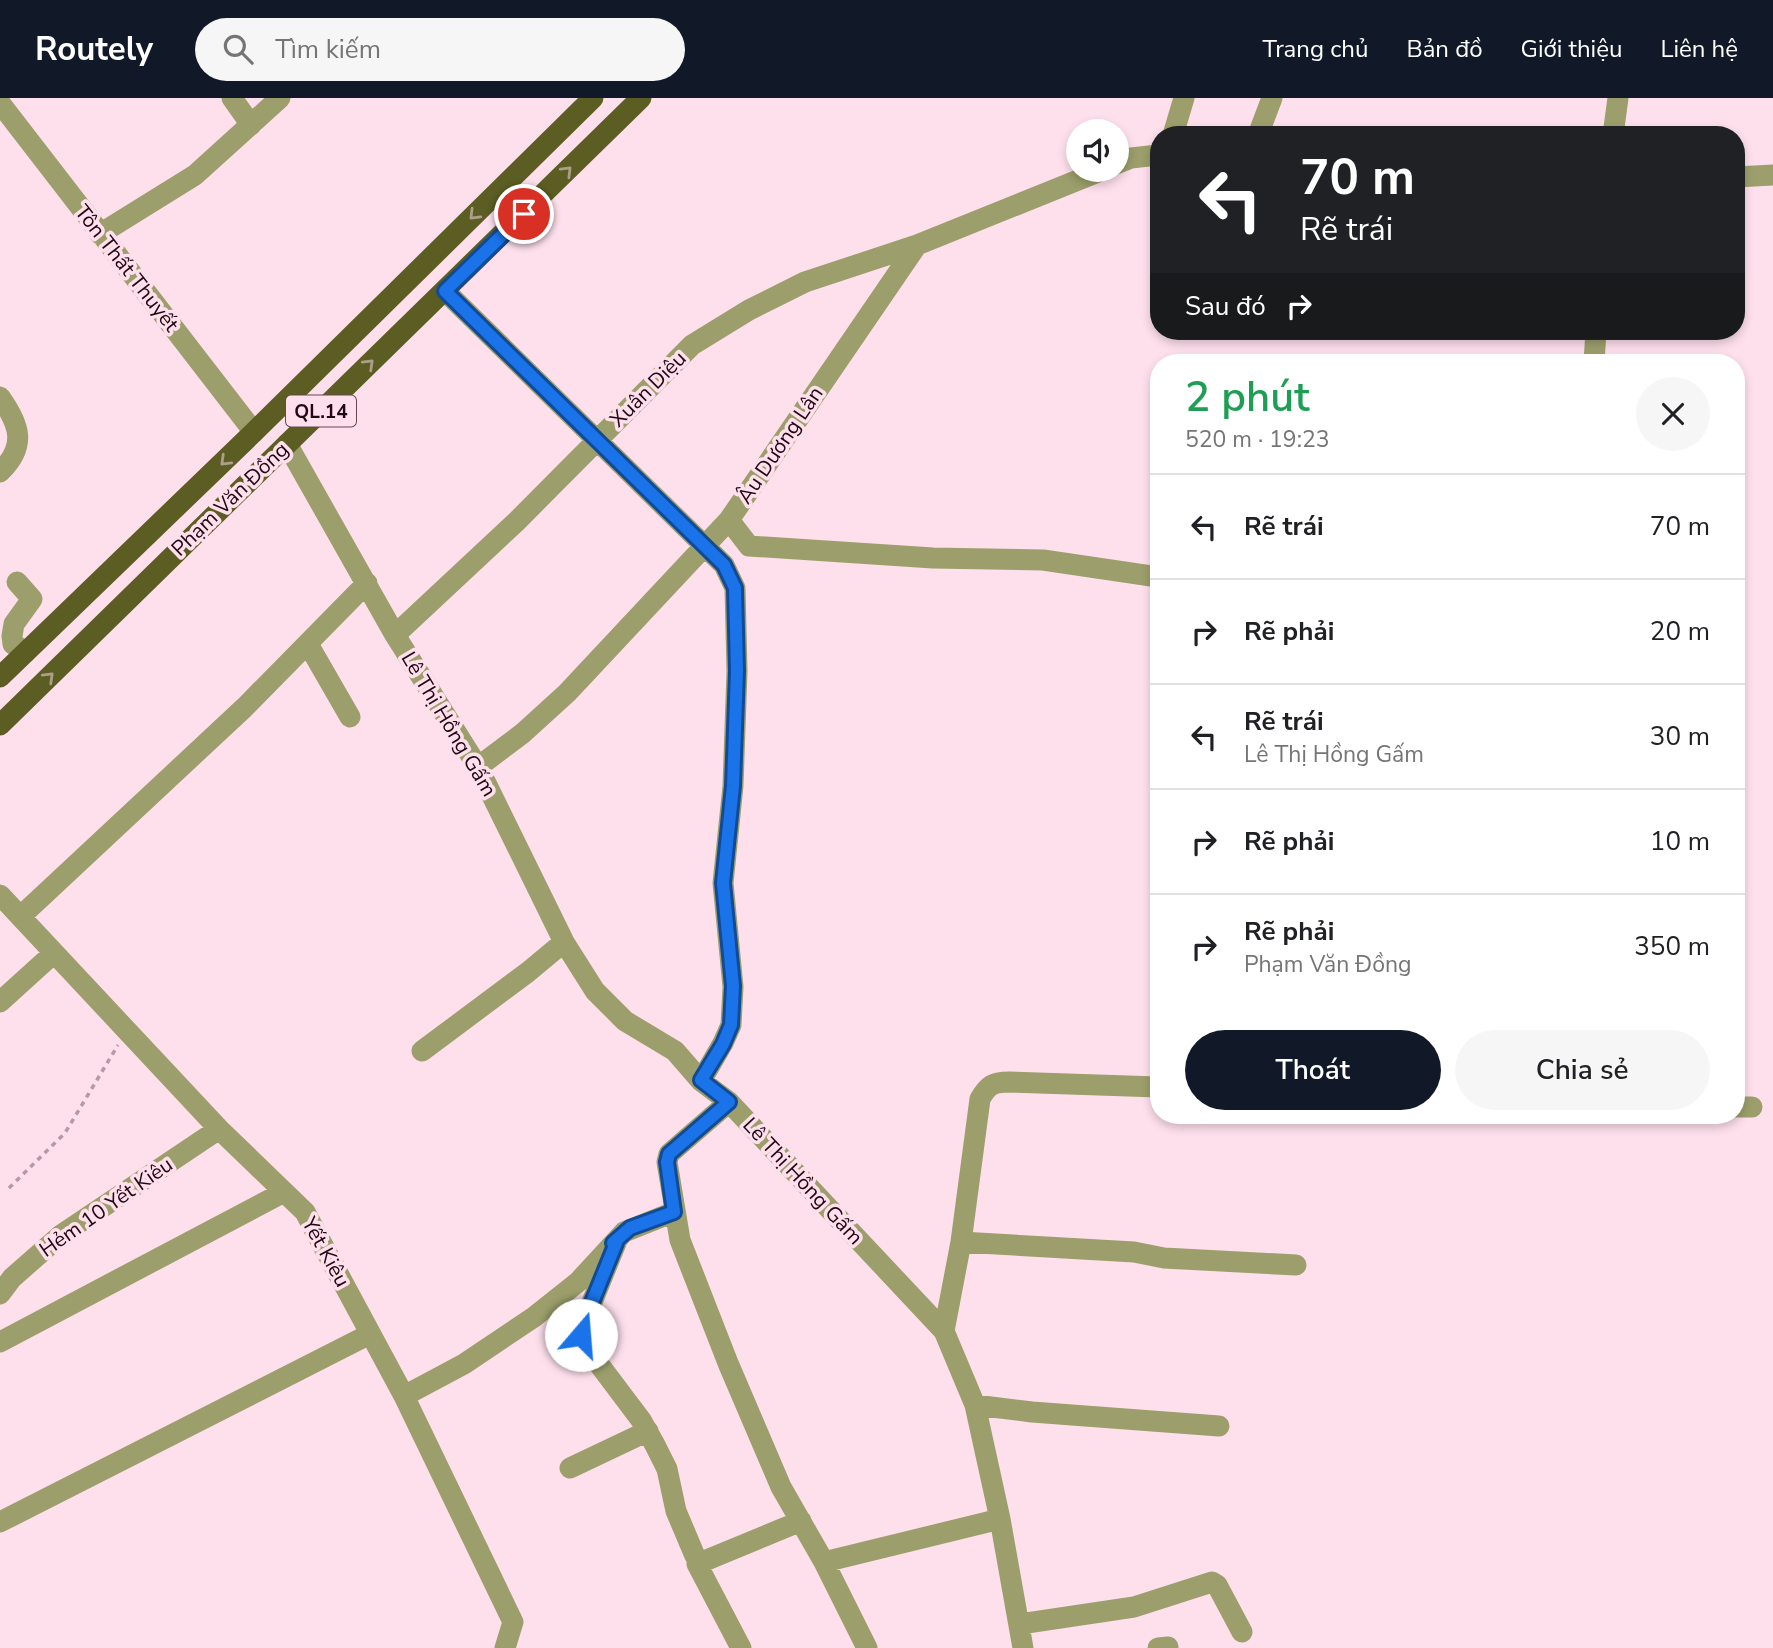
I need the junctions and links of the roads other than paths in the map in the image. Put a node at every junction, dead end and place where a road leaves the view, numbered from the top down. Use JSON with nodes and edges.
{"nodes":[{"id":1,"x":232,"y":98,"type":"edge"},
{"id":2,"x":280,"y":98,"type":"edge"},
{"id":3,"x":593,"y":98,"type":"edge"},
{"id":4,"x":642,"y":98,"type":"edge"},
{"id":5,"x":1184,"y":98,"type":"edge"},
{"id":6,"x":1272,"y":98,"type":"edge"},
{"id":7,"x":1618,"y":98,"type":"edge"},
{"id":8,"x":0,"y":103,"type":"edge"},
{"id":9,"x":251,"y":125,"type":"junction"},
{"id":10,"x":1176,"y":126,"type":"edge"},
{"id":11,"x":1261,"y":126,"type":"edge"},
{"id":12,"x":1614,"y":126,"type":"edge"},
{"id":13,"x":1150,"y":156,"type":"edge"},
{"id":14,"x":1129,"y":159,"type":"edge"},
{"id":15,"x":1773,"y":175,"type":"edge"},
{"id":16,"x":1745,"y":177,"type":"edge"},
{"id":17,"x":1073,"y":182,"type":"edge"},
{"id":18,"x":100,"y":234,"type":"junction"},
{"id":19,"x":917,"y":245,"type":"junction"},
{"id":20,"x":445,"y":291,"type":"junction"},
{"id":21,"x":0,"y":397,"type":"edge"},
{"id":22,"x":254,"y":432,"type":"junction"},
{"id":23,"x":597,"y":441,"type":"junction"},
{"id":24,"x":287,"y":444,"type":"junction"},
{"id":25,"x":0,"y":472,"type":"edge"},
{"id":26,"x":729,"y":520,"type":"junction"},
{"id":27,"x":705,"y":547,"type":"junction"},
{"id":28,"x":1150,"y":576,"type":"edge"},
{"id":29,"x":17,"y":582,"type":"dead end"},
{"id":30,"x":367,"y":583,"type":"junction"},
{"id":31,"x":396,"y":635,"type":"junction"},
{"id":32,"x":308,"y":644,"type":"junction"},
{"id":33,"x":26,"y":652,"type":"junction"},
{"id":34,"x":0,"y":677,"type":"edge"},
{"id":35,"x":351,"y":716,"type":"dead end"},
{"id":36,"x":0,"y":725,"type":"edge"},
{"id":37,"x":478,"y":767,"type":"junction"},
{"id":38,"x":7,"y":906,"type":"edge"},
{"id":39,"x":564,"y":942,"type":"junction"},
{"id":40,"x":54,"y":953,"type":"junction"},
{"id":41,"x":0,"y":1002,"type":"edge"},
{"id":42,"x":422,"y":1051,"type":"dead end"},
{"id":43,"x":701,"y":1080,"type":"junction"},
{"id":44,"x":1150,"y":1087,"type":"edge"},
{"id":45,"x":729,"y":1102,"type":"junction"},
{"id":46,"x":219,"y":1129,"type":"junction"},
{"id":47,"x":284,"y":1192,"type":"junction"},
{"id":48,"x":674,"y":1212,"type":"junction"},
{"id":49,"x":961,"y":1242,"type":"junction"},
{"id":50,"x":616,"y":1243,"type":"junction"},
{"id":51,"x":1296,"y":1265,"type":"dead end"},
{"id":52,"x":0,"y":1294,"type":"edge"},
{"id":53,"x":944,"y":1331,"type":"junction"},
{"id":54,"x":370,"y":1334,"type":"junction"},
{"id":55,"x":0,"y":1342,"type":"edge"},
{"id":56,"x":404,"y":1396,"type":"junction"},
{"id":57,"x":975,"y":1405,"type":"junction"},
{"id":58,"x":1219,"y":1426,"type":"dead end"},
{"id":59,"x":648,"y":1431,"type":"junction"},
{"id":60,"x":570,"y":1468,"type":"dead end"},
{"id":61,"x":1000,"y":1519,"type":"junction"},
{"id":62,"x":801,"y":1521,"type":"junction"},
{"id":63,"x":0,"y":1522,"type":"edge"},
{"id":64,"x":695,"y":1556,"type":"dead end"},
{"id":65,"x":824,"y":1562,"type":"junction"},
{"id":66,"x":1020,"y":1624,"type":"junction"},
{"id":67,"x":1242,"y":1632,"type":"dead end"},
{"id":68,"x":505,"y":1648,"type":"edge"},
{"id":69,"x":741,"y":1648,"type":"edge"},
{"id":70,"x":867,"y":1648,"type":"edge"},
{"id":71,"x":1023,"y":1648,"type":"edge"}],
"edges":[{"from":1,"to":9,"type":"street"},
{"from":2,"to":9,"type":"street"},
{"from":3,"to":22,"type":"main road","name":"Phạm Văn Đồng","number":"QL.14","one_way":true},
{"from":20,"to":4,"type":"main road","name":"Phạm Văn Đồng","number":"QL.14","one_way":true},
{"from":5,"to":10,"type":"street"},
{"from":6,"to":11,"type":"street"},
{"from":7,"to":12,"type":"street"},
{"from":8,"to":18,"type":"street","name":"Tôn Thất Thuyết"},
{"from":9,"to":18,"type":"street"},
{"from":13,"to":14,"type":"street"},
{"from":15,"to":16,"type":"street"},
{"from":17,"to":19,"type":"street"},
{"from":18,"to":22,"type":"street","name":"Tôn Thất Thuyết"},
{"from":19,"to":23,"type":"street","name":"Xuân Diệu"},
{"from":19,"to":26,"type":"street","name":"Âu Dương Lân"},
{"from":20,"to":23,"type":"street"},
{"from":24,"to":20,"type":"main road","name":"Phạm Văn Đồng","number":"QL.14","one_way":true},
{"from":21,"to":25,"type":"street"},
{"from":22,"to":33,"type":"main road","name":"Phạm Văn Đồng","number":"QL.14","one_way":true},
{"from":23,"to":27,"type":"street"},
{"from":23,"to":31,"type":"street","name":"Xuân Diệu"},
{"from":24,"to":30,"type":"street","name":"Lê Thị Hồng Gấm"},
{"from":36,"to":24,"type":"main road","name":"Phạm Văn Đồng","number":"QL.14","one_way":true},
{"from":26,"to":27,"type":"street","name":"Âu Dương Lân"},
{"from":26,"to":28,"type":"street"},
{"from":27,"to":37,"type":"street","name":"Âu Dương Lân"},
{"from":27,"to":43,"type":"street"},
{"from":29,"to":33,"type":"street"},
{"from":30,"to":31,"type":"street","name":"Lê Thị Hồng Gấm"},
{"from":30,"to":32,"type":"street"},
{"from":31,"to":37,"type":"street","name":"Lê Thị Hồng Gấm"},
{"from":32,"to":35,"type":"street"},
{"from":32,"to":38,"type":"street"},
{"from":33,"to":34,"type":"main road","name":"Phạm Văn Đồng","number":"QL.14"},
{"from":37,"to":39,"type":"street","name":"Lê Thị Hồng Gấm"},
{"from":38,"to":40,"type":"street","name":"Yết Kiêu"},
{"from":39,"to":42,"type":"street"},
{"from":39,"to":43,"type":"street","name":"Lê Thị Hồng Gấm"},
{"from":40,"to":41,"type":"street"},
{"from":40,"to":46,"type":"street","name":"Yết Kiêu"},
{"from":43,"to":45,"type":"street","name":"Lê Thị Hồng Gấm"},
{"from":44,"to":49,"type":"street"},
{"from":45,"to":48,"type":"street"},
{"from":45,"to":53,"type":"street","name":"Lê Thị Hồng Gấm"},
{"from":46,"to":47,"type":"street","name":"Yết Kiêu"},
{"from":46,"to":52,"type":"street","name":"Hẻm 10 Yết Kiêu"},
{"from":47,"to":54,"type":"street","name":"Yết Kiêu"},
{"from":47,"to":55,"type":"street"},
{"from":48,"to":50,"type":"street"},
{"from":48,"to":62,"type":"street"},
{"from":49,"to":51,"type":"street"},
{"from":49,"to":53,"type":"street"},
{"from":50,"to":56,"type":"street"},
{"from":50,"to":59,"type":"street"},
{"from":53,"to":57,"type":"street","name":"Lê Thị Hồng Gấm"},
{"from":54,"to":56,"type":"street","name":"Yết Kiêu"},
{"from":54,"to":63,"type":"street"},
{"from":56,"to":68,"type":"street","name":"Yết Kiêu"},
{"from":57,"to":58,"type":"street"},
{"from":57,"to":61,"type":"street","name":"Lê Thị Hồng Gấm"},
{"from":59,"to":60,"type":"street"},
{"from":59,"to":64,"type":"street"},
{"from":61,"to":65,"type":"street"},
{"from":61,"to":66,"type":"street","name":"Lê Thị Hồng Gấm"},
{"from":62,"to":65,"type":"street"},
{"from":62,"to":69,"type":"street"},
{"from":65,"to":70,"type":"street"},
{"from":66,"to":67,"type":"street"},
{"from":66,"to":71,"type":"street","name":"Lê Thị Hồng Gấm"}]}
